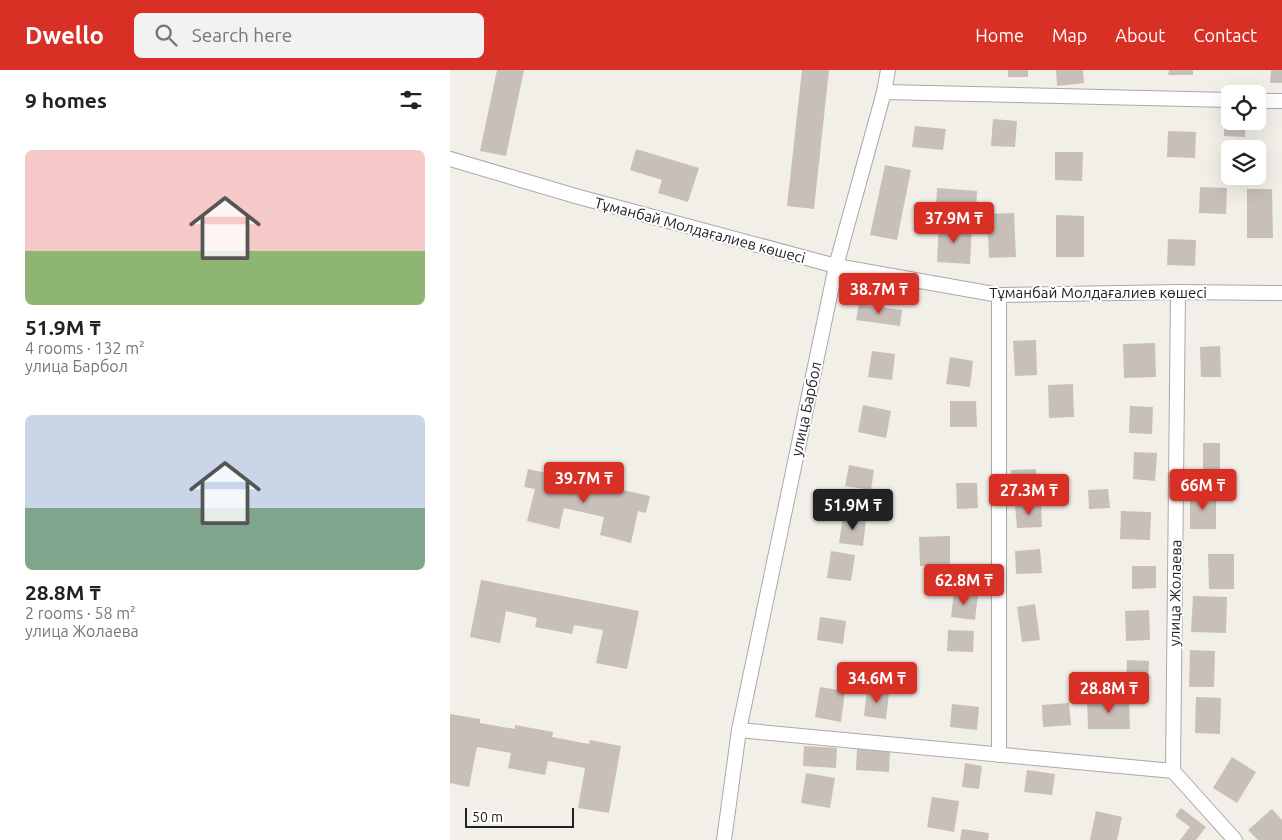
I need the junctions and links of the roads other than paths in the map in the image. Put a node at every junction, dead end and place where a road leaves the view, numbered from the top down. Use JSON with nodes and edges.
{"nodes":[{"id":1,"x":888,"y":70,"type":"edge"},
{"id":2,"x":884,"y":92,"type":"junction"},
{"id":3,"x":1221,"y":100,"type":"edge"},
{"id":4,"x":1266,"y":100,"type":"edge"},
{"id":5,"x":1282,"y":101,"type":"edge"},
{"id":6,"x":450,"y":159,"type":"edge"},
{"id":7,"x":836,"y":266,"type":"junction"},
{"id":8,"x":1178,"y":292,"type":"junction"},
{"id":9,"x":1282,"y":294,"type":"edge"},
{"id":10,"x":999,"y":295,"type":"junction"},
{"id":11,"x":739,"y":730,"type":"junction"},
{"id":12,"x":999,"y":756,"type":"junction"},
{"id":13,"x":1173,"y":771,"type":"junction"},
{"id":14,"x":724,"y":840,"type":"edge"},
{"id":15,"x":1235,"y":840,"type":"edge"}],
"edges":[{"from":1,"to":2,"type":"street","name":"улица Барбол"},
{"from":2,"to":3,"type":"street"},
{"from":2,"to":7,"type":"street","name":"улица Барбол"},
{"from":4,"to":5,"type":"street"},
{"from":6,"to":7,"type":"street","name":"Тұманбай Молдағалиев көшесі"},
{"from":7,"to":10,"type":"street","name":"Тұманбай Молдағалиев көшесі"},
{"from":7,"to":11,"type":"street","name":"улица Барбол"},
{"from":8,"to":9,"type":"street","name":"Тұманбай Молдағалиев көшесі"},
{"from":8,"to":10,"type":"street","name":"Тұманбай Молдағалиев көшесі"},
{"from":8,"to":13,"type":"street","name":"улица Жолаева"},
{"from":10,"to":12,"type":"street"},
{"from":11,"to":12,"type":"street"},
{"from":11,"to":14,"type":"street","name":"улица Барбол"},
{"from":12,"to":13,"type":"street"},
{"from":13,"to":15,"type":"street"}]}
